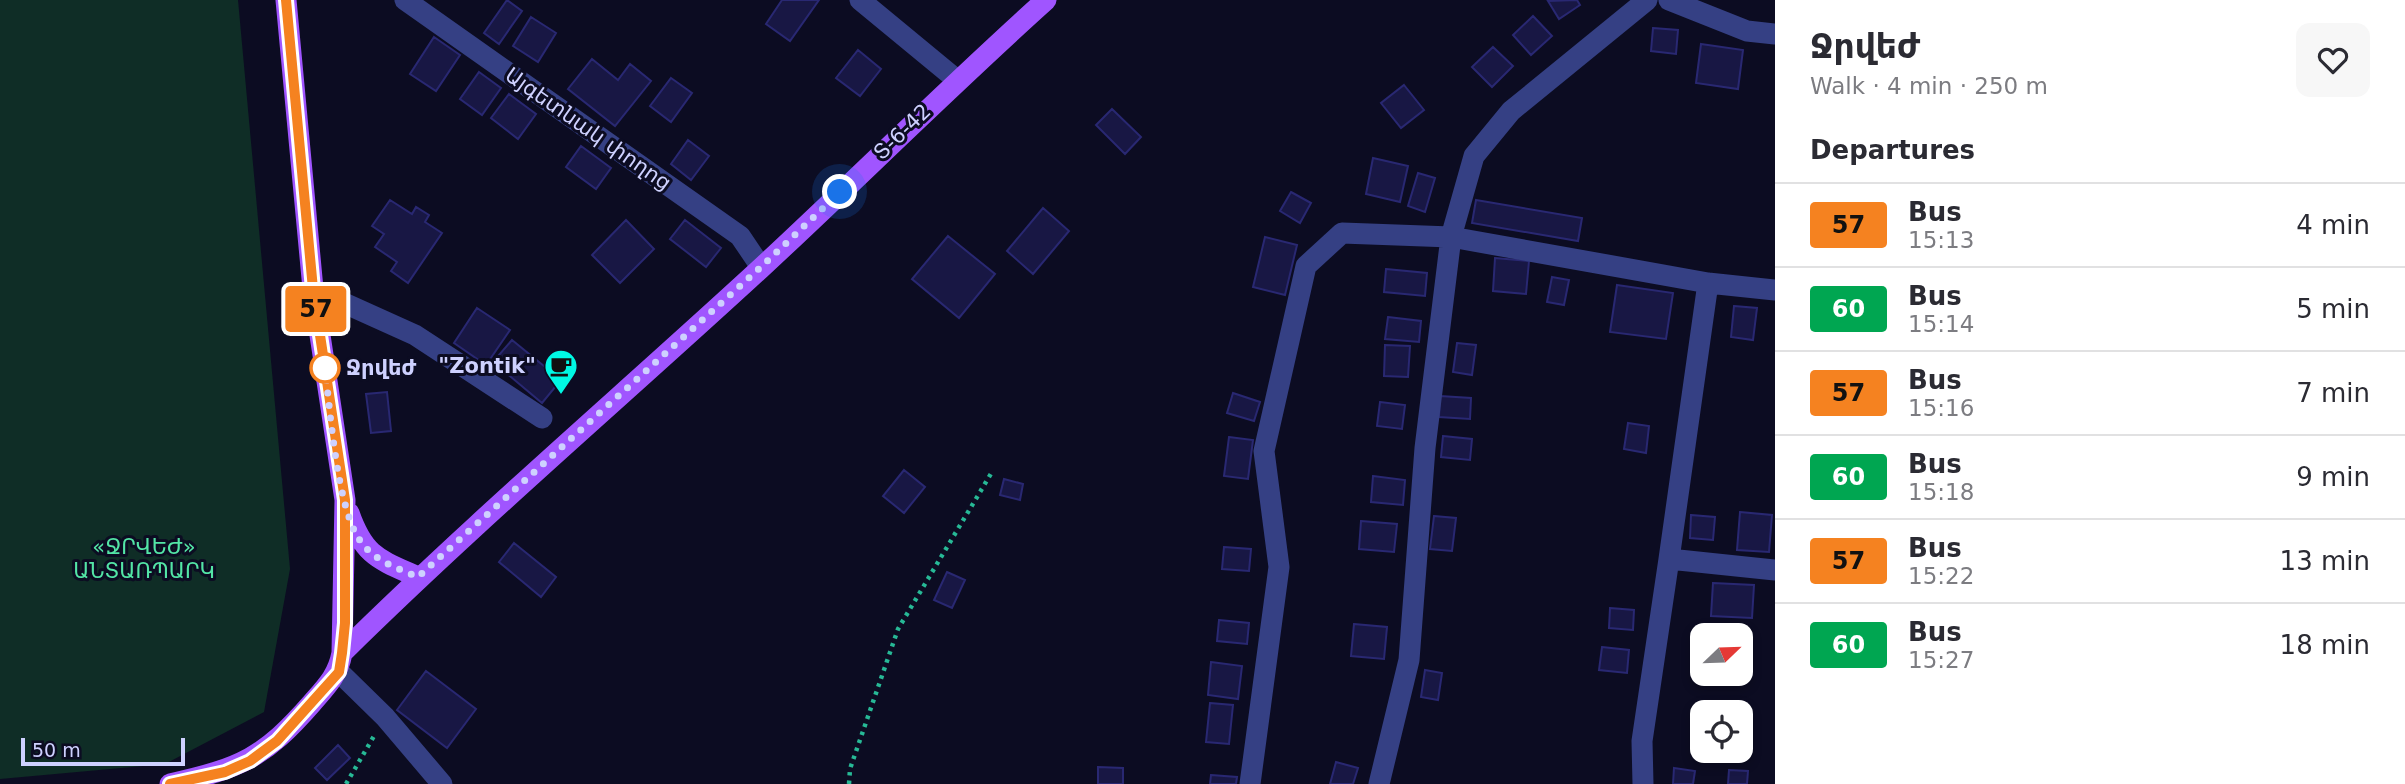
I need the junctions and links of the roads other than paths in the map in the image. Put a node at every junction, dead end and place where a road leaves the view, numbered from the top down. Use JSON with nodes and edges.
{"nodes":[{"id":1,"x":286,"y":0,"type":"edge"},
{"id":2,"x":405,"y":0,"type":"edge"},
{"id":3,"x":860,"y":0,"type":"edge"},
{"id":4,"x":1046,"y":0,"type":"edge"},
{"id":5,"x":1647,"y":0,"type":"edge"},
{"id":6,"x":1669,"y":0,"type":"edge"},
{"id":7,"x":1775,"y":34,"type":"edge"},
{"id":8,"x":957,"y":80,"type":"junction"},
{"id":9,"x":1451,"y":237,"type":"junction"},
{"id":10,"x":761,"y":267,"type":"junction"},
{"id":11,"x":1708,"y":283,"type":"junction"},
{"id":12,"x":313,"y":289,"type":"junction"},
{"id":13,"x":1775,"y":290,"type":"edge"},
{"id":14,"x":542,"y":418,"type":"dead end"},
{"id":15,"x":345,"y":500,"type":"junction"},
{"id":16,"x":1669,"y":559,"type":"junction"},
{"id":17,"x":1775,"y":570,"type":"edge"},
{"id":18,"x":418,"y":577,"type":"junction"},
{"id":19,"x":340,"y":663,"type":"junction"},
{"id":20,"x":170,"y":784,"type":"edge"},
{"id":21,"x":442,"y":784,"type":"edge"},
{"id":22,"x":1250,"y":784,"type":"edge"},
{"id":23,"x":1378,"y":784,"type":"edge"},
{"id":24,"x":1643,"y":784,"type":"edge"}],
"edges":[{"from":1,"to":12,"type":"main road"},
{"from":2,"to":10,"type":"street","name":"Այգետնակ փողոց"},
{"from":3,"to":8,"type":"street"},
{"from":4,"to":8,"type":"main road","name":"Տ-6-42","number":"Տ-6-42"},
{"from":5,"to":9,"type":"street"},
{"from":6,"to":7,"type":"street"},
{"from":8,"to":10,"type":"main road","name":"Տ-6-42","number":"Տ-6-42"},
{"from":9,"to":11,"type":"street"},
{"from":9,"to":22,"type":"street"},
{"from":9,"to":23,"type":"street"},
{"from":10,"to":18,"type":"main road","name":"Տ-6-42","number":"Տ-6-42"},
{"from":11,"to":13,"type":"street"},
{"from":11,"to":16,"type":"street"},
{"from":12,"to":14,"type":"street"},
{"from":12,"to":15,"type":"main road"},
{"from":15,"to":18,"type":"main road"},
{"from":15,"to":19,"type":"main road"},
{"from":16,"to":17,"type":"street"},
{"from":16,"to":24,"type":"street"},
{"from":18,"to":19,"type":"main road","name":"Տ-6-42"},
{"from":19,"to":20,"type":"main road","name":"Տ-6-42"},
{"from":19,"to":21,"type":"street"}]}
